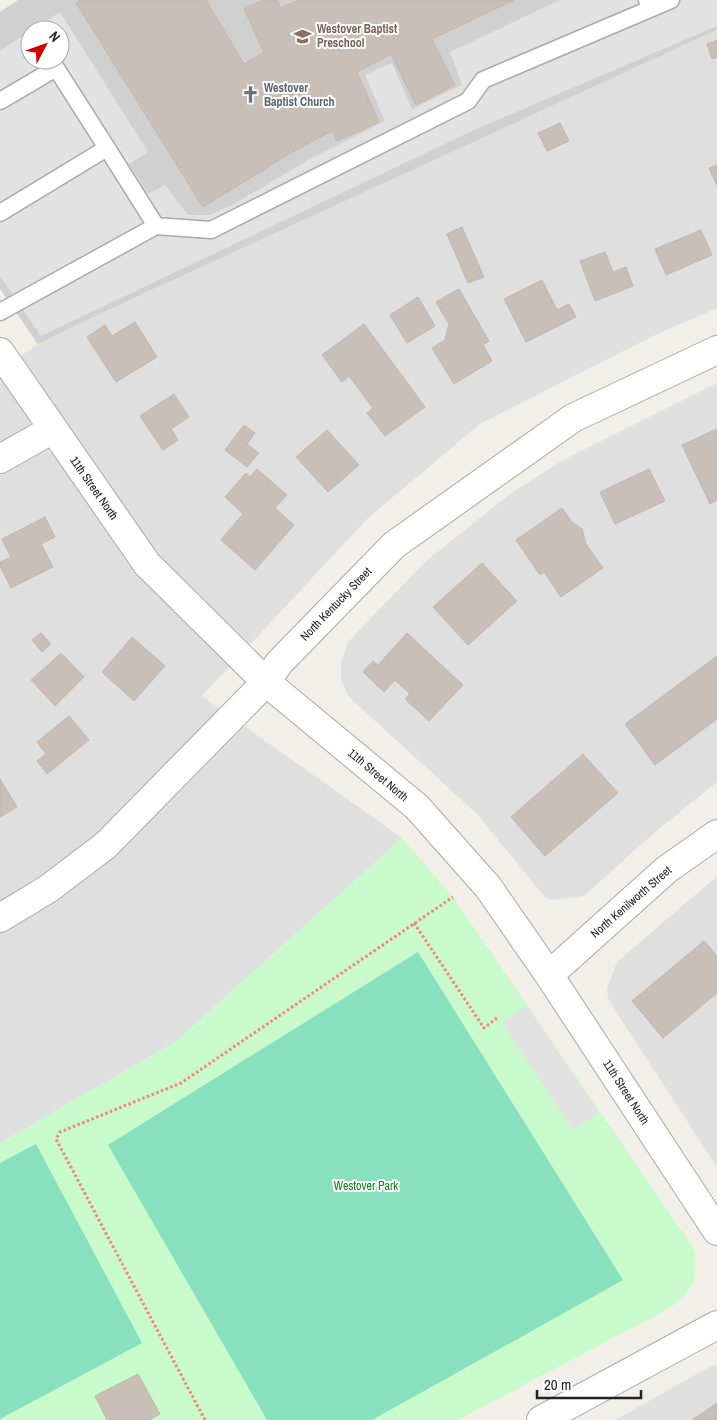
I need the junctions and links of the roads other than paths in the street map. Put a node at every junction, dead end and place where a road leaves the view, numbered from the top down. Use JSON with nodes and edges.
{"nodes":[{"id":1,"x":671,"y":0,"type":"edge"},
{"id":2,"x":648,"y":5,"type":"edge"},
{"id":3,"x":0,"y":101,"type":"edge"},
{"id":4,"x":107,"y":148,"type":"junction"},
{"id":5,"x":0,"y":213,"type":"edge"},
{"id":6,"x":156,"y":226,"type":"junction"},
{"id":7,"x":0,"y":312,"type":"edge"},
{"id":8,"x":717,"y":350,"type":"edge"},
{"id":9,"x":0,"y":352,"type":"edge"},
{"id":10,"x":53,"y":429,"type":"junction"},
{"id":11,"x":0,"y":458,"type":"edge"},
{"id":12,"x":266,"y":682,"type":"junction"},
{"id":13,"x":717,"y":834,"type":"edge"},
{"id":14,"x":0,"y":918,"type":"edge"},
{"id":15,"x":549,"y":975,"type":"junction"},
{"id":16,"x":717,"y":1231,"type":"edge"},
{"id":17,"x":717,"y":1325,"type":"edge"},
{"id":18,"x":541,"y":1420,"type":"edge"}],
"edges":[{"from":1,"to":2,"type":"lane"},
{"from":2,"to":6,"type":"lane"},
{"from":3,"to":4,"type":"lane"},
{"from":4,"to":5,"type":"lane"},
{"from":4,"to":6,"type":"lane"},
{"from":6,"to":7,"type":"lane"},
{"from":8,"to":12,"type":"street","name":"North Kentucky Street"},
{"from":9,"to":10,"type":"street","name":"11th Street North"},
{"from":10,"to":11,"type":"street"},
{"from":10,"to":12,"type":"street","name":"11th Street North"},
{"from":12,"to":14,"type":"street","name":"North Kentucky Street"},
{"from":12,"to":15,"type":"street","name":"11th Street North"},
{"from":13,"to":15,"type":"street","name":"North Kenilworth Street"},
{"from":15,"to":16,"type":"street","name":"11th Street North"},
{"from":17,"to":18,"type":"street"}]}
